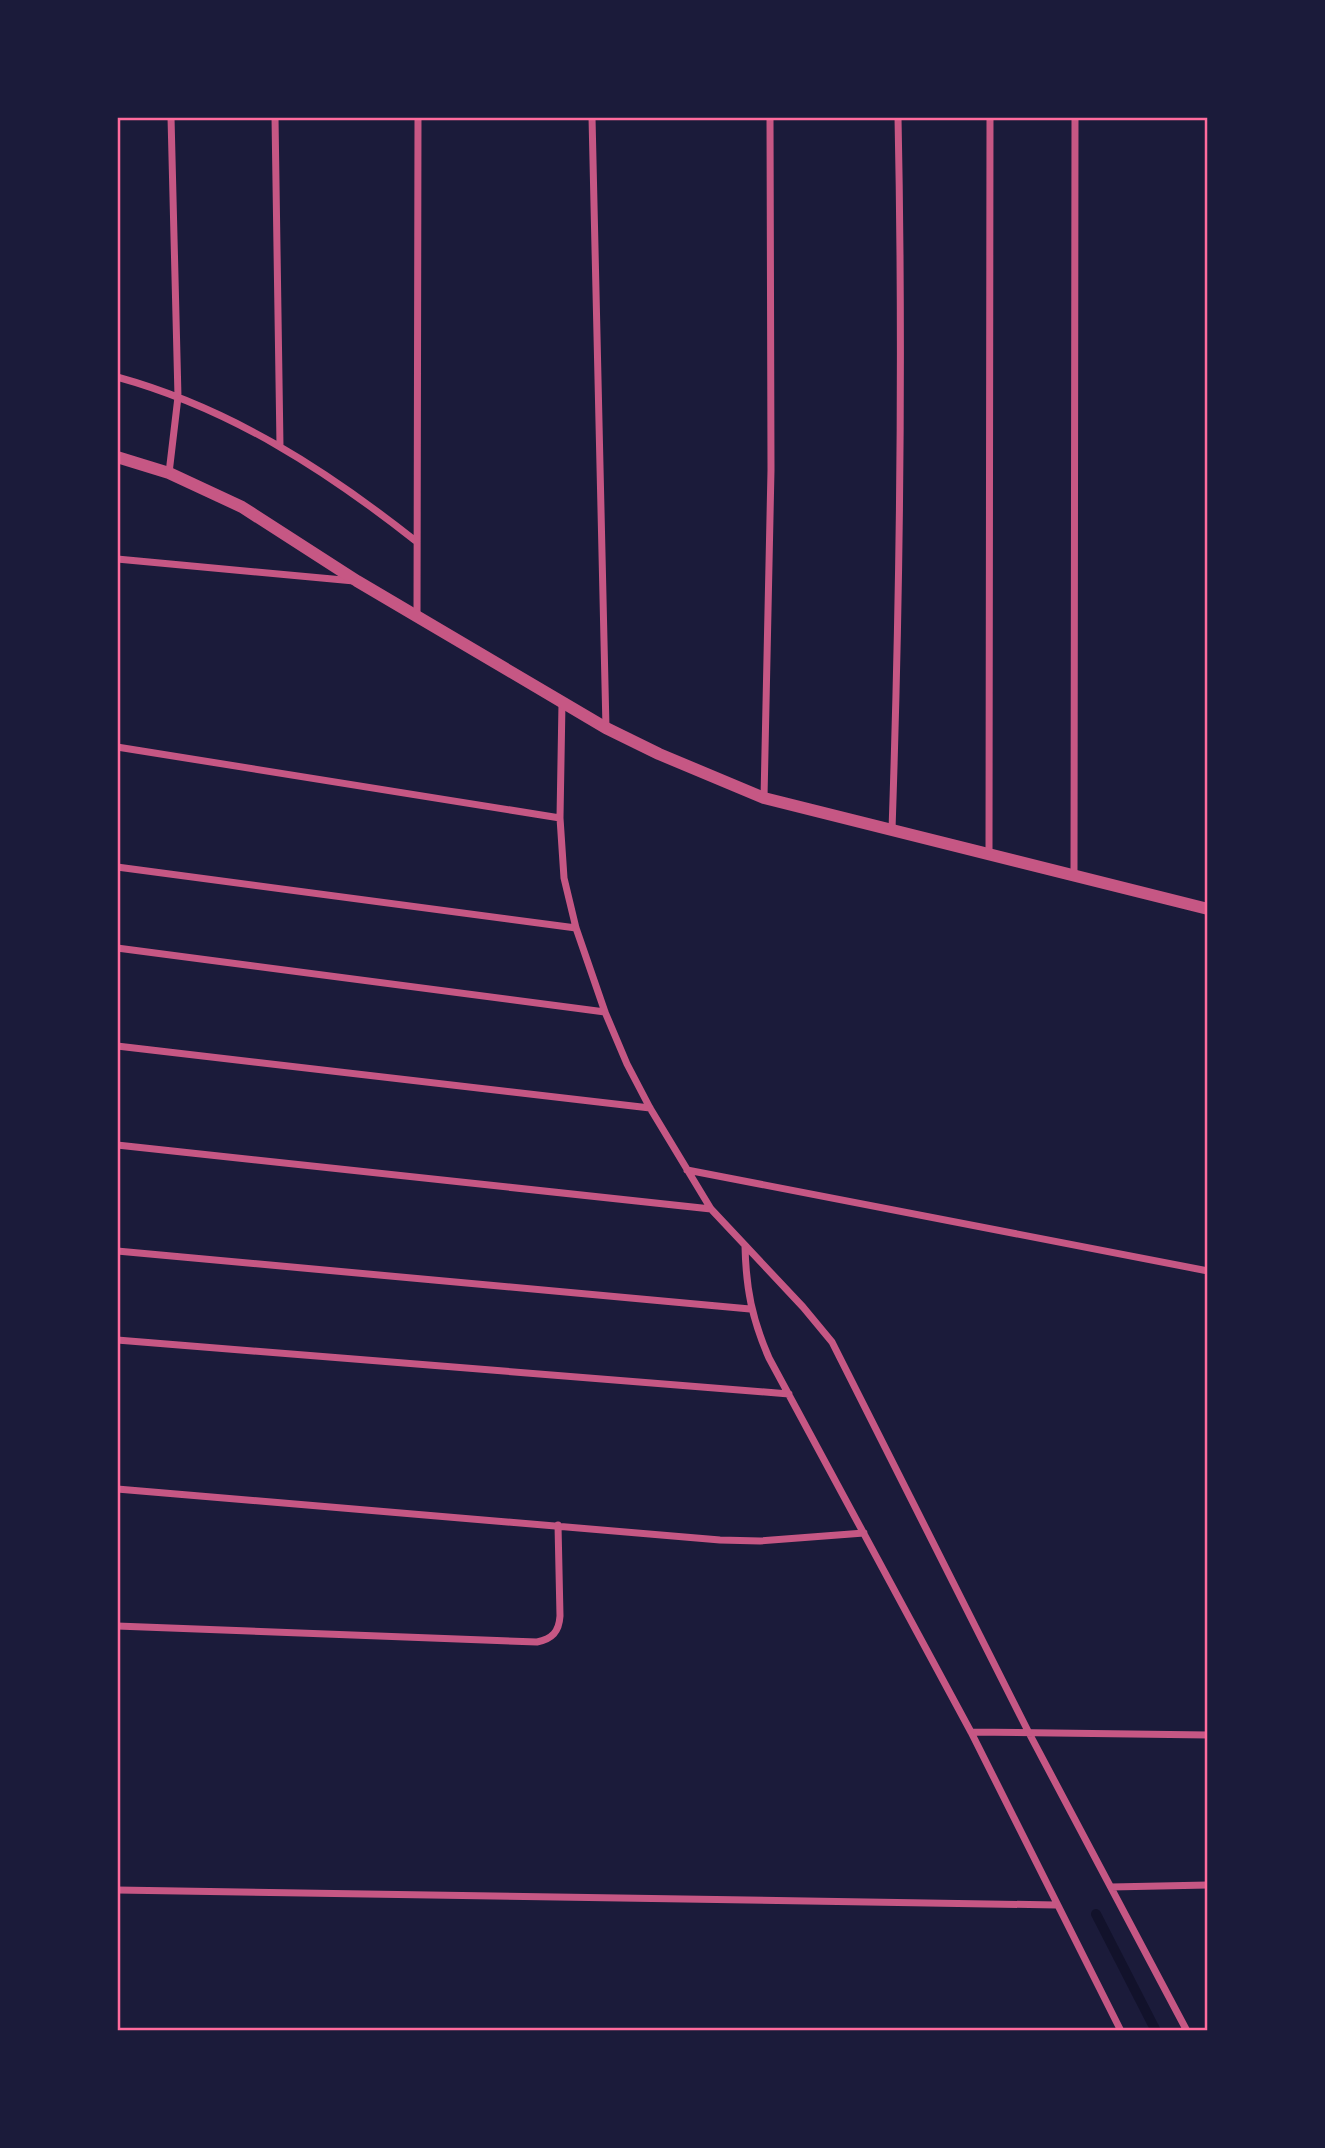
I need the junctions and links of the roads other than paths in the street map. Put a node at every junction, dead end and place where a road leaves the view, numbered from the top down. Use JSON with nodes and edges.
{"nodes":[{"id":1,"x":171,"y":117,"type":"edge"},
{"id":2,"x":275,"y":117,"type":"edge"},
{"id":3,"x":418,"y":117,"type":"edge"},
{"id":4,"x":592,"y":117,"type":"edge"},
{"id":5,"x":770,"y":117,"type":"edge"},
{"id":6,"x":898,"y":117,"type":"edge"},
{"id":7,"x":990,"y":117,"type":"edge"},
{"id":8,"x":1075,"y":117,"type":"edge"},
{"id":9,"x":117,"y":377,"type":"edge"},
{"id":10,"x":178,"y":397,"type":"junction"},
{"id":11,"x":280,"y":446,"type":"junction"},
{"id":12,"x":117,"y":457,"type":"edge"},
{"id":13,"x":169,"y":473,"type":"junction"},
{"id":14,"x":417,"y":542,"type":"junction"},
{"id":15,"x":117,"y":559,"type":"edge"},
{"id":16,"x":357,"y":581,"type":"junction"},
{"id":17,"x":417,"y":615,"type":"junction"},
{"id":18,"x":562,"y":702,"type":"junction"},
{"id":19,"x":606,"y":728,"type":"junction"},
{"id":20,"x":117,"y":747,"type":"edge"},
{"id":21,"x":764,"y":798,"type":"junction"},
{"id":22,"x":560,"y":818,"type":"junction"},
{"id":23,"x":892,"y":830,"type":"junction"},
{"id":24,"x":989,"y":854,"type":"junction"},
{"id":25,"x":117,"y":867,"type":"edge"},
{"id":26,"x":1074,"y":876,"type":"junction"},
{"id":27,"x":1208,"y":909,"type":"edge"},
{"id":28,"x":576,"y":928,"type":"junction"},
{"id":29,"x":117,"y":948,"type":"edge"},
{"id":30,"x":605,"y":1012,"type":"junction"},
{"id":31,"x":117,"y":1046,"type":"edge"},
{"id":32,"x":650,"y":1108,"type":"junction"},
{"id":33,"x":117,"y":1145,"type":"edge"},
{"id":34,"x":687,"y":1170,"type":"junction"},
{"id":35,"x":711,"y":1209,"type":"junction"},
{"id":36,"x":745,"y":1245,"type":"junction"},
{"id":37,"x":117,"y":1251,"type":"edge"},
{"id":38,"x":1208,"y":1270,"type":"edge"},
{"id":39,"x":750,"y":1309,"type":"junction"},
{"id":40,"x":117,"y":1340,"type":"edge"},
{"id":41,"x":789,"y":1394,"type":"junction"},
{"id":42,"x":117,"y":1489,"type":"edge"},
{"id":43,"x":558,"y":1525,"type":"junction"},
{"id":44,"x":863,"y":1533,"type":"junction"},
{"id":45,"x":117,"y":1626,"type":"edge"},
{"id":46,"x":971,"y":1732,"type":"junction"},
{"id":47,"x":1029,"y":1733,"type":"junction"},
{"id":48,"x":1208,"y":1735,"type":"edge"},
{"id":49,"x":1208,"y":1885,"type":"edge"},
{"id":50,"x":1111,"y":1887,"type":"junction"},
{"id":51,"x":117,"y":1891,"type":"edge"},
{"id":52,"x":1056,"y":1905,"type":"junction"},
{"id":53,"x":1121,"y":2031,"type":"edge"},
{"id":54,"x":1187,"y":2031,"type":"edge"}],
"edges":[{"from":1,"to":10,"type":"street"},
{"from":2,"to":11,"type":"street"},
{"from":3,"to":14,"type":"street"},
{"from":4,"to":19,"type":"street"},
{"from":5,"to":21,"type":"street"},
{"from":6,"to":23,"type":"street"},
{"from":7,"to":24,"type":"street"},
{"from":8,"to":26,"type":"street"},
{"from":9,"to":10,"type":"street"},
{"from":10,"to":11,"type":"street"},
{"from":10,"to":13,"type":"street"},
{"from":11,"to":14,"type":"street"},
{"from":12,"to":13,"type":"street"},
{"from":13,"to":16,"type":"street"},
{"from":14,"to":17,"type":"street"},
{"from":15,"to":16,"type":"street"},
{"from":16,"to":17,"type":"street"},
{"from":17,"to":18,"type":"street"},
{"from":18,"to":19,"type":"street"},
{"from":18,"to":22,"type":"street"},
{"from":19,"to":21,"type":"street"},
{"from":20,"to":22,"type":"street"},
{"from":21,"to":23,"type":"street"},
{"from":22,"to":28,"type":"street"},
{"from":23,"to":24,"type":"street"},
{"from":24,"to":26,"type":"street"},
{"from":25,"to":28,"type":"street"},
{"from":26,"to":27,"type":"street"},
{"from":28,"to":30,"type":"street"},
{"from":29,"to":30,"type":"street"},
{"from":30,"to":32,"type":"street"},
{"from":31,"to":32,"type":"street"},
{"from":32,"to":34,"type":"street"},
{"from":33,"to":35,"type":"street"},
{"from":34,"to":35,"type":"street"},
{"from":34,"to":38,"type":"street"},
{"from":35,"to":36,"type":"street"},
{"from":36,"to":39,"type":"street"},
{"from":36,"to":47,"type":"street"},
{"from":37,"to":39,"type":"street"},
{"from":39,"to":41,"type":"street"},
{"from":40,"to":41,"type":"street"},
{"from":41,"to":44,"type":"street"},
{"from":42,"to":43,"type":"street"},
{"from":43,"to":44,"type":"street"},
{"from":43,"to":45,"type":"street"},
{"from":44,"to":46,"type":"street"},
{"from":46,"to":47,"type":"street"},
{"from":46,"to":52,"type":"street"},
{"from":47,"to":48,"type":"street"},
{"from":47,"to":50,"type":"street"},
{"from":49,"to":50,"type":"street"},
{"from":50,"to":54,"type":"street"},
{"from":51,"to":52,"type":"street"},
{"from":52,"to":53,"type":"street"}]}
